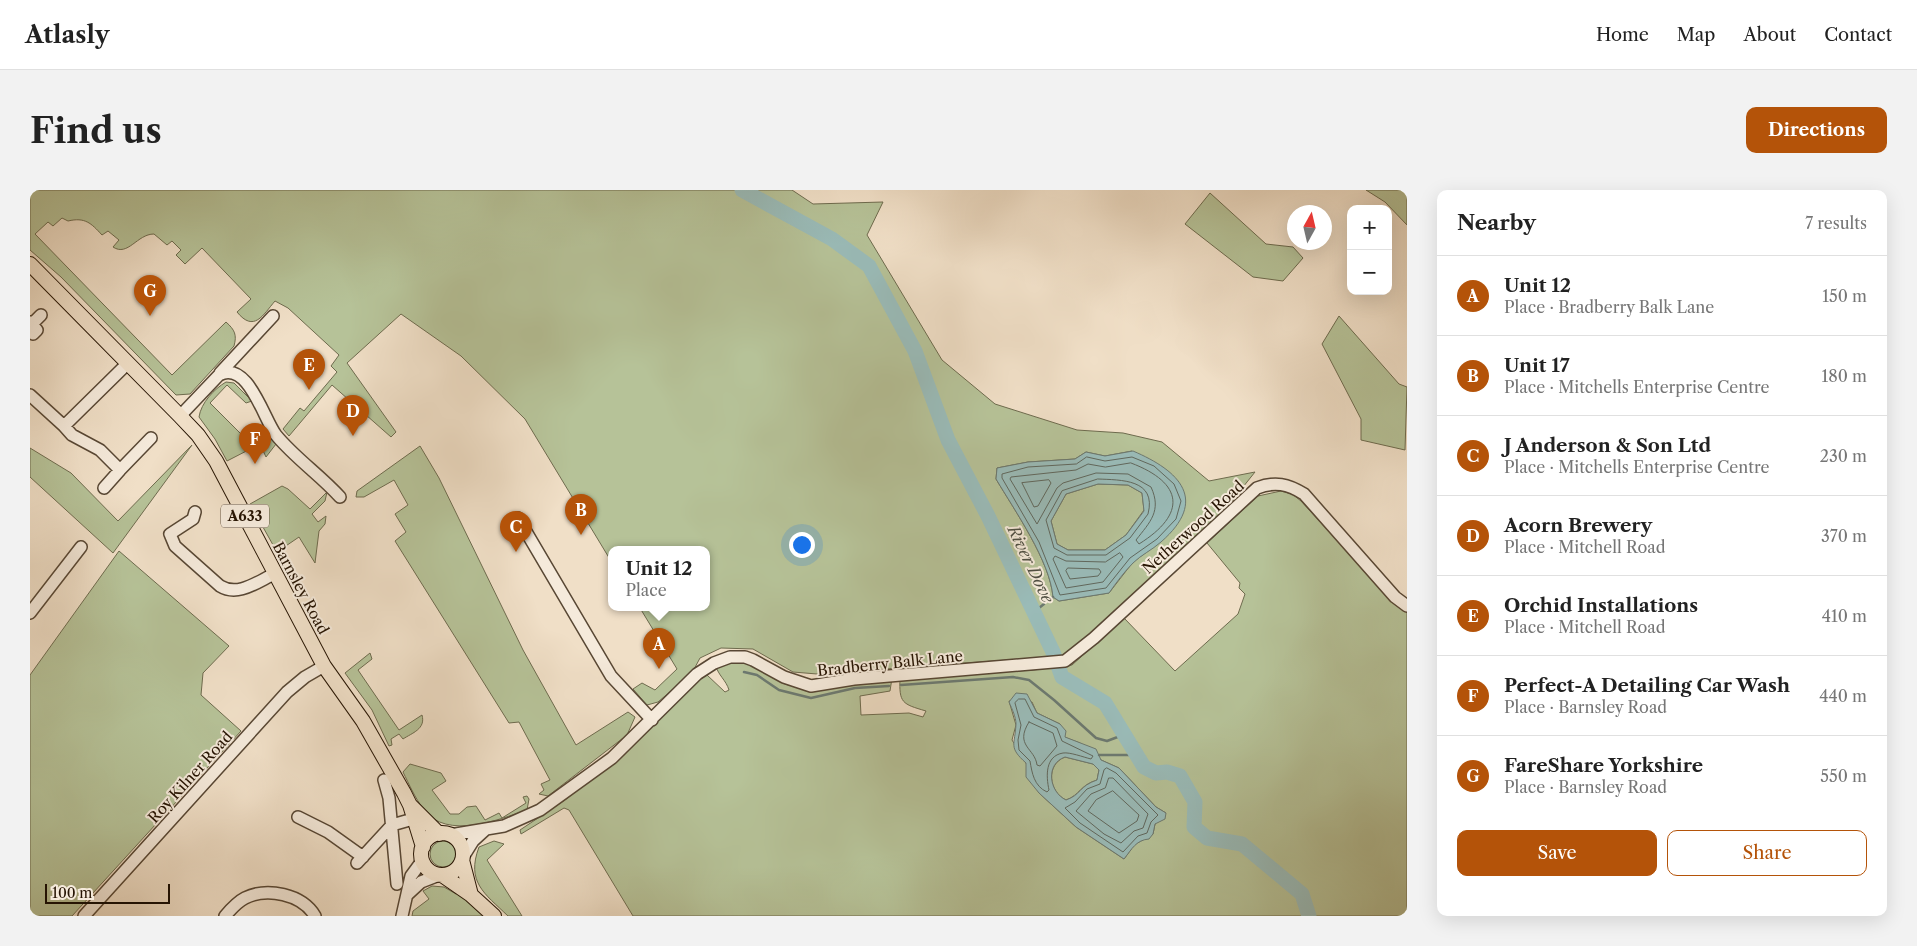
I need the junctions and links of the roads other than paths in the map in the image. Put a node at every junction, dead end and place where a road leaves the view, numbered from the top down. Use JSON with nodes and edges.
{"nodes":[{"id":1,"x":30,"y":264,"type":"edge"},
{"id":2,"x":41,"y":315,"type":"dead end"},
{"id":3,"x":273,"y":316,"type":"dead end"},
{"id":4,"x":32,"y":327,"type":"edge"},
{"id":5,"x":128,"y":363,"type":"junction"},
{"id":6,"x":219,"y":374,"type":"junction"},
{"id":7,"x":30,"y":395,"type":"edge"},
{"id":8,"x":180,"y":416,"type":"junction"},
{"id":9,"x":64,"y":426,"type":"junction"},
{"id":10,"x":151,"y":438,"type":"dead end"},
{"id":11,"x":120,"y":470,"type":"junction"},
{"id":12,"x":104,"y":488,"type":"dead end"},
{"id":13,"x":340,"y":497,"type":"dead end"},
{"id":14,"x":196,"y":512,"type":"dead end"},
{"id":15,"x":518,"y":518,"type":"dead end"},
{"id":16,"x":81,"y":547,"type":"dead end"},
{"id":17,"x":274,"y":574,"type":"junction"},
{"id":18,"x":32,"y":605,"type":"edge"},
{"id":19,"x":1407,"y":606,"type":"edge"},
{"id":20,"x":1065,"y":662,"type":"joint"},
{"id":21,"x":324,"y":666,"type":"junction"},
{"id":22,"x":652,"y":720,"type":"junction"},
{"id":23,"x":384,"y":780,"type":"dead end"},
{"id":24,"x":411,"y":812,"type":"junction"},
{"id":25,"x":298,"y":815,"type":"dead end"},
{"id":26,"x":392,"y":825,"type":"junction"},
{"id":27,"x":485,"y":830,"type":"junction"},
{"id":28,"x":444,"y":834,"type":"junction"},
{"id":29,"x":423,"y":854,"type":"junction"},
{"id":30,"x":463,"y":858,"type":"junction"},
{"id":31,"x":441,"y":875,"type":"junction"},
{"id":32,"x":397,"y":884,"type":"dead end"},
{"id":33,"x":408,"y":894,"type":"junction"},
{"id":34,"x":472,"y":895,"type":"junction"},
{"id":35,"x":84,"y":916,"type":"edge"},
{"id":36,"x":225,"y":916,"type":"edge"},
{"id":37,"x":315,"y":916,"type":"edge"},
{"id":38,"x":402,"y":916,"type":"edge"},
{"id":39,"x":494,"y":916,"type":"edge"}],
"edges":[{"from":1,"to":5,"type":"main road","name":"Barnsley Road","number":"A633"},
{"from":2,"to":4,"type":"street"},
{"from":3,"to":6,"type":"street"},
{"from":5,"to":8,"type":"main road","name":"Barnsley Road","number":"A633"},
{"from":5,"to":9,"type":"street"},
{"from":6,"to":8,"type":"street"},
{"from":6,"to":13,"type":"street"},
{"from":7,"to":9,"type":"street"},
{"from":8,"to":17,"type":"main road","name":"Barnsley Road","number":"A633"},
{"from":9,"to":11,"type":"street"},
{"from":10,"to":11,"type":"street"},
{"from":11,"to":12,"type":"street"},
{"from":14,"to":17,"type":"street"},
{"from":15,"to":22,"type":"street"},
{"from":16,"to":18,"type":"street"},
{"from":17,"to":21,"type":"main road","name":"Barnsley Road","number":"A633"},
{"from":19,"to":20,"type":"street","name":"Netherwood Road"},
{"from":20,"to":22,"type":"street","name":"Bradberry Balk Lane"},
{"from":21,"to":24,"type":"main road","name":"Barnsley Road","number":"A633"},
{"from":21,"to":35,"type":"street","name":"Roy Kilner Road"},
{"from":22,"to":27,"type":"street","name":"Bradberry Balk Lane"},
{"from":23,"to":26,"type":"street"},
{"from":24,"to":26,"type":"street"},
{"from":24,"to":28,"type":"main road","name":"Barnsley Road","number":"A633"},
{"from":24,"to":29,"type":"main road","name":"Barnsley Road"},
{"from":25,"to":26,"type":"street"},
{"from":26,"to":32,"type":"street"},
{"from":27,"to":28,"type":"street","name":"Bradberry Balk Lane"},
{"from":27,"to":30,"type":"street"},
{"from":28,"to":29,"type":"main road"},
{"from":28,"to":30,"type":"main road"},
{"from":29,"to":31,"type":"main road"},
{"from":29,"to":33,"type":"street"},
{"from":30,"to":31,"type":"main road"},
{"from":30,"to":34,"type":"main road"},
{"from":31,"to":33,"type":"street"},
{"from":31,"to":34,"type":"main road"},
{"from":33,"to":38,"type":"street"},
{"from":34,"to":39,"type":"main road"},
{"from":36,"to":37,"type":"street"}]}
